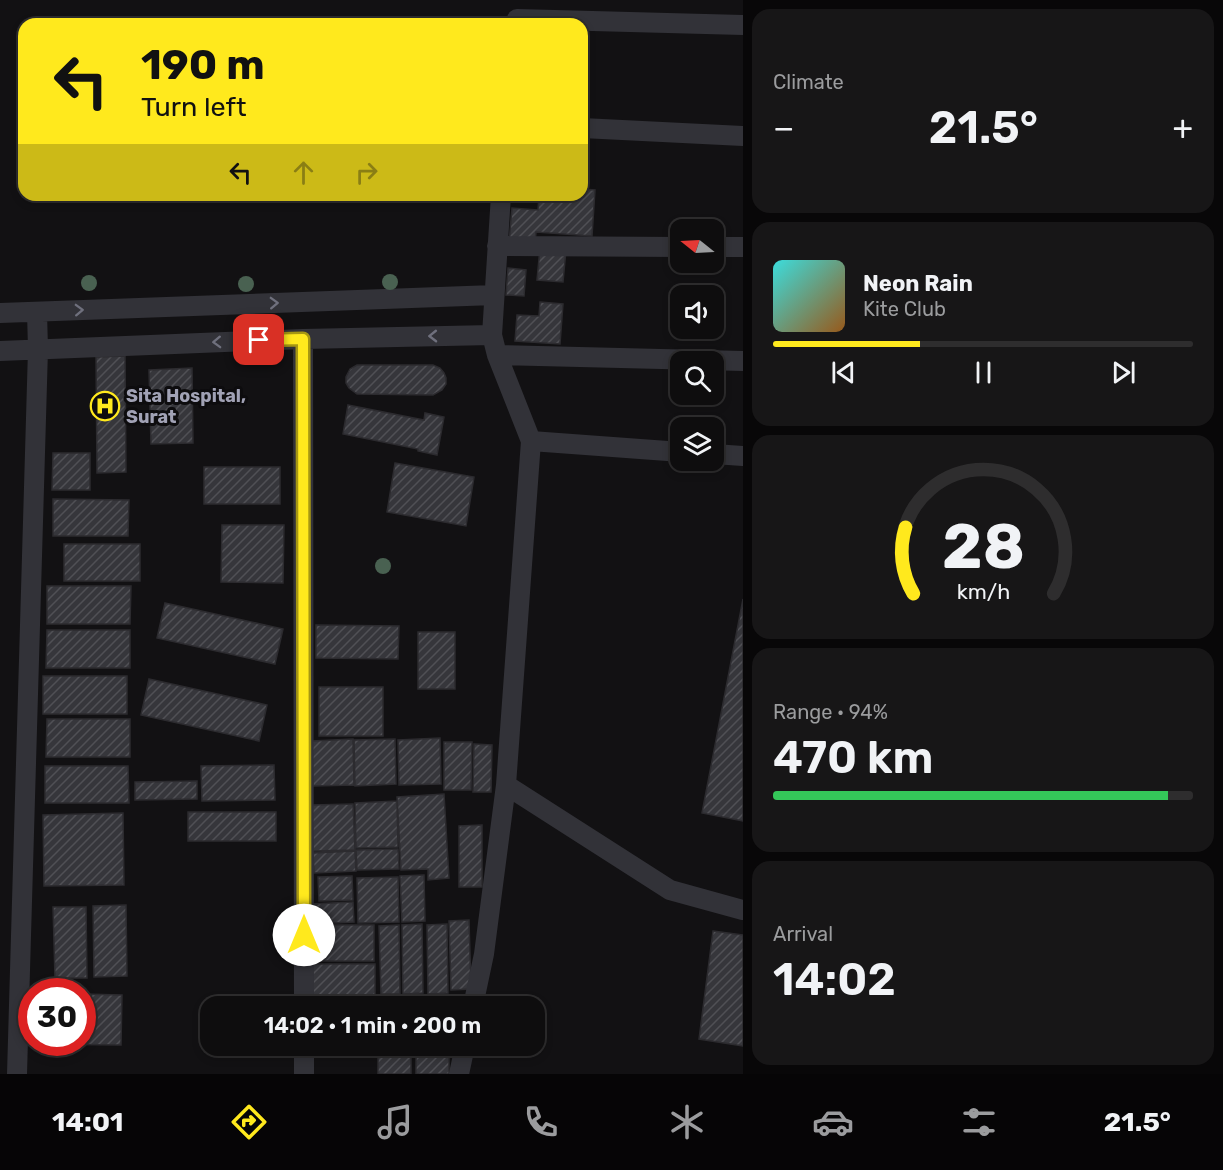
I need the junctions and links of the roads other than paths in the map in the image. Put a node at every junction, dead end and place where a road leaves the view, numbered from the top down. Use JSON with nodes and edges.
{"nodes":[{"id":1,"x":517,"y":14,"type":"edge"},
{"id":2,"x":743,"y":25,"type":"edge"},
{"id":3,"x":588,"y":128,"type":"edge"},
{"id":4,"x":743,"y":136,"type":"edge"},
{"id":5,"x":501,"y":201,"type":"edge"},
{"id":6,"x":497,"y":246,"type":"junction"},
{"id":7,"x":670,"y":247,"type":"edge"},
{"id":8,"x":724,"y":247,"type":"edge"},
{"id":9,"x":743,"y":247,"type":"edge"},
{"id":10,"x":494,"y":295,"type":"junction"},
{"id":11,"x":37,"y":312,"type":"junction"},
{"id":12,"x":0,"y":313,"type":"edge"},
{"id":13,"x":492,"y":335,"type":"junction"},
{"id":14,"x":303,"y":339,"type":"junction"},
{"id":15,"x":38,"y":349,"type":"junction"},
{"id":16,"x":0,"y":351,"type":"edge"},
{"id":17,"x":497,"y":355,"type":"junction"},
{"id":18,"x":743,"y":362,"type":"edge"},
{"id":19,"x":531,"y":441,"type":"junction"},
{"id":20,"x":670,"y":451,"type":"edge"},
{"id":21,"x":724,"y":455,"type":"edge"},
{"id":22,"x":743,"y":456,"type":"edge"},
{"id":23,"x":506,"y":785,"type":"junction"},
{"id":24,"x":743,"y":910,"type":"edge"},
{"id":25,"x":304,"y":996,"type":"edge"},
{"id":26,"x":475,"y":996,"type":"edge"},
{"id":27,"x":304,"y":1056,"type":"edge"},
{"id":28,"x":463,"y":1056,"type":"edge"},
{"id":29,"x":16,"y":1074,"type":"edge"},
{"id":30,"x":304,"y":1074,"type":"edge"},
{"id":31,"x":459,"y":1074,"type":"edge"}],
"edges":[{"from":1,"to":2,"type":"street"},
{"from":3,"to":4,"type":"street"},
{"from":5,"to":6,"type":"street"},
{"from":6,"to":7,"type":"street"},
{"from":6,"to":10,"type":"street"},
{"from":8,"to":9,"type":"street"},
{"from":11,"to":10,"type":"street","one_way":true},
{"from":10,"to":13,"type":"street"},
{"from":11,"to":12,"type":"street"},
{"from":11,"to":15,"type":"street"},
{"from":13,"to":14,"type":"street","one_way":true},
{"from":13,"to":17,"type":"street"},
{"from":14,"to":15,"type":"street","one_way":true},
{"from":14,"to":25,"type":"street"},
{"from":15,"to":16,"type":"street"},
{"from":15,"to":29,"type":"street"},
{"from":17,"to":18,"type":"street"},
{"from":17,"to":19,"type":"street"},
{"from":19,"to":20,"type":"street"},
{"from":19,"to":23,"type":"street"},
{"from":21,"to":22,"type":"street"},
{"from":23,"to":24,"type":"street"},
{"from":23,"to":26,"type":"street"},
{"from":27,"to":30,"type":"street"},
{"from":28,"to":31,"type":"street"}]}
